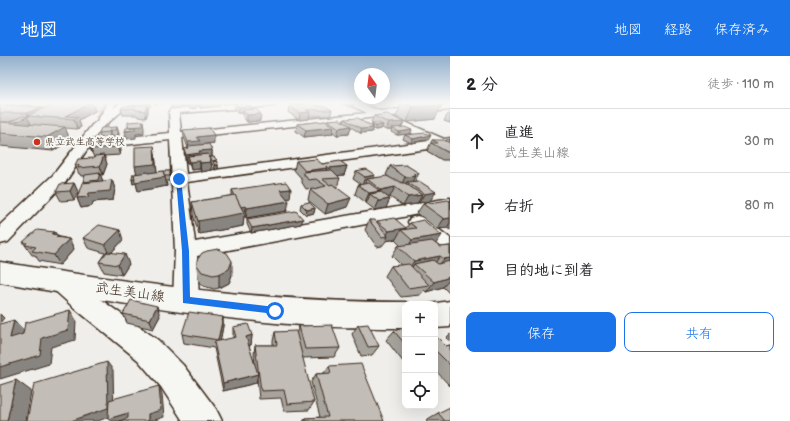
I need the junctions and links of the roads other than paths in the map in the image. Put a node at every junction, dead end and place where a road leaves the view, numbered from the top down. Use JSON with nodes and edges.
{"nodes":[{"id":1,"x":103,"y":120,"type":"edge"},
{"id":2,"x":105,"y":120,"type":"edge"},
{"id":3,"x":175,"y":120,"type":"edge"},
{"id":4,"x":321,"y":120,"type":"edge"},
{"id":5,"x":394,"y":120,"type":"edge"},
{"id":6,"x":101,"y":123,"type":"junction"},
{"id":7,"x":176,"y":135,"type":"junction"},
{"id":8,"x":447,"y":143,"type":"edge"},
{"id":9,"x":83,"y":145,"type":"junction"},
{"id":10,"x":179,"y":179,"type":"junction"},
{"id":11,"x":450,"y":204,"type":"edge"},
{"id":12,"x":405,"y":212,"type":"junction"},
{"id":13,"x":0,"y":237,"type":"edge"},
{"id":14,"x":450,"y":249,"type":"edge"},
{"id":15,"x":186,"y":251,"type":"junction"},
{"id":16,"x":0,"y":272,"type":"edge"},
{"id":17,"x":60,"y":281,"type":"junction"},
{"id":18,"x":186,"y":300,"type":"junction"},
{"id":19,"x":450,"y":314,"type":"edge"},
{"id":20,"x":402,"y":315,"type":"edge"},
{"id":21,"x":438,"y":315,"type":"edge"},
{"id":22,"x":204,"y":421,"type":"edge"}],
"edges":[{"from":1,"to":6,"type":"street"},
{"from":2,"to":6,"type":"street"},
{"from":3,"to":7,"type":"street"},
{"from":4,"to":7,"type":"street"},
{"from":5,"to":8,"type":"street"},
{"from":6,"to":9,"type":"street"},
{"from":7,"to":9,"type":"street"},
{"from":7,"to":10,"type":"street"},
{"from":8,"to":10,"type":"street"},
{"from":9,"to":13,"type":"street"},
{"from":10,"to":15,"type":"street"},
{"from":11,"to":12,"type":"street"},
{"from":12,"to":14,"type":"street"},
{"from":12,"to":15,"type":"street"},
{"from":15,"to":18,"type":"street"},
{"from":16,"to":17,"type":"street","name":"武生美山線"},
{"from":17,"to":18,"type":"street","name":"武生美山線"},
{"from":17,"to":22,"type":"street"},
{"from":18,"to":20,"type":"street","name":"武生美山線"},
{"from":19,"to":21,"type":"street"}]}
